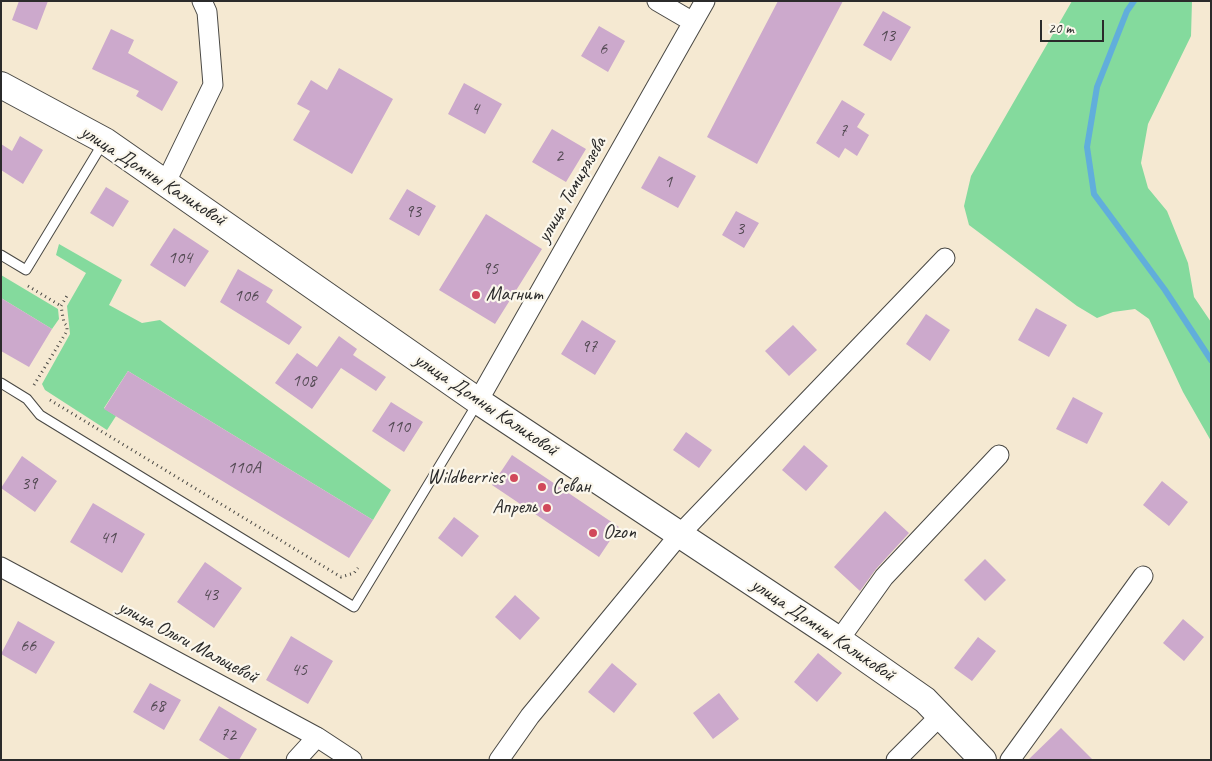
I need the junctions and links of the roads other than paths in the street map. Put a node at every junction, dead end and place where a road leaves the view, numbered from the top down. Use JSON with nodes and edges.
{"nodes":[{"id":1,"x":202,"y":1,"type":"edge"},
{"id":2,"x":657,"y":1,"type":"edge"},
{"id":3,"x":705,"y":1,"type":"edge"},
{"id":4,"x":693,"y":22,"type":"junction"},
{"id":5,"x":1,"y":86,"type":"edge"},
{"id":6,"x":105,"y":141,"type":"junction"},
{"id":7,"x":166,"y":182,"type":"junction"},
{"id":8,"x":1,"y":255,"type":"edge"},
{"id":9,"x":945,"y":258,"type":"dead end"},
{"id":10,"x":1,"y":383,"type":"edge"},
{"id":11,"x":478,"y":402,"type":"junction"},
{"id":12,"x":999,"y":456,"type":"dead end"},
{"id":13,"x":680,"y":534,"type":"junction"},
{"id":14,"x":1,"y":566,"type":"edge"},
{"id":15,"x":1143,"y":576,"type":"dead end"},
{"id":16,"x":840,"y":640,"type":"junction"},
{"id":17,"x":940,"y":716,"type":"junction"},
{"id":18,"x":318,"y":737,"type":"junction"},
{"id":19,"x":296,"y":760,"type":"edge"},
{"id":20,"x":352,"y":760,"type":"edge"},
{"id":21,"x":499,"y":760,"type":"edge"},
{"id":22,"x":896,"y":760,"type":"edge"},
{"id":23,"x":983,"y":760,"type":"edge"},
{"id":24,"x":1010,"y":760,"type":"edge"}],
"edges":[{"from":1,"to":7,"type":"street"},
{"from":2,"to":4,"type":"street"},
{"from":3,"to":4,"type":"street","name":"улица Тимирязева"},
{"from":4,"to":11,"type":"street","name":"улица Тимирязева"},
{"from":5,"to":6,"type":"main road","name":"улица Домны Каликовой"},
{"from":6,"to":7,"type":"main road","name":"улица Домны Каликовой"},
{"from":6,"to":8,"type":"lane"},
{"from":7,"to":11,"type":"main road","name":"улица Домны Каликовой"},
{"from":9,"to":13,"type":"street"},
{"from":10,"to":11,"type":"lane"},
{"from":11,"to":13,"type":"main road","name":"улица Домны Каликовой"},
{"from":12,"to":16,"type":"street"},
{"from":13,"to":16,"type":"main road","name":"улица Домны Каликовой"},
{"from":13,"to":21,"type":"street"},
{"from":14,"to":18,"type":"street","name":"улица Ольги Мальцевой"},
{"from":15,"to":24,"type":"street"},
{"from":16,"to":17,"type":"main road","name":"улица Домны Каликовой"},
{"from":17,"to":22,"type":"street"},
{"from":17,"to":23,"type":"main road","name":"улица Домны Каликовой"},
{"from":18,"to":19,"type":"street"},
{"from":18,"to":20,"type":"street","name":"улица Ольги Мальцевой"}]}
